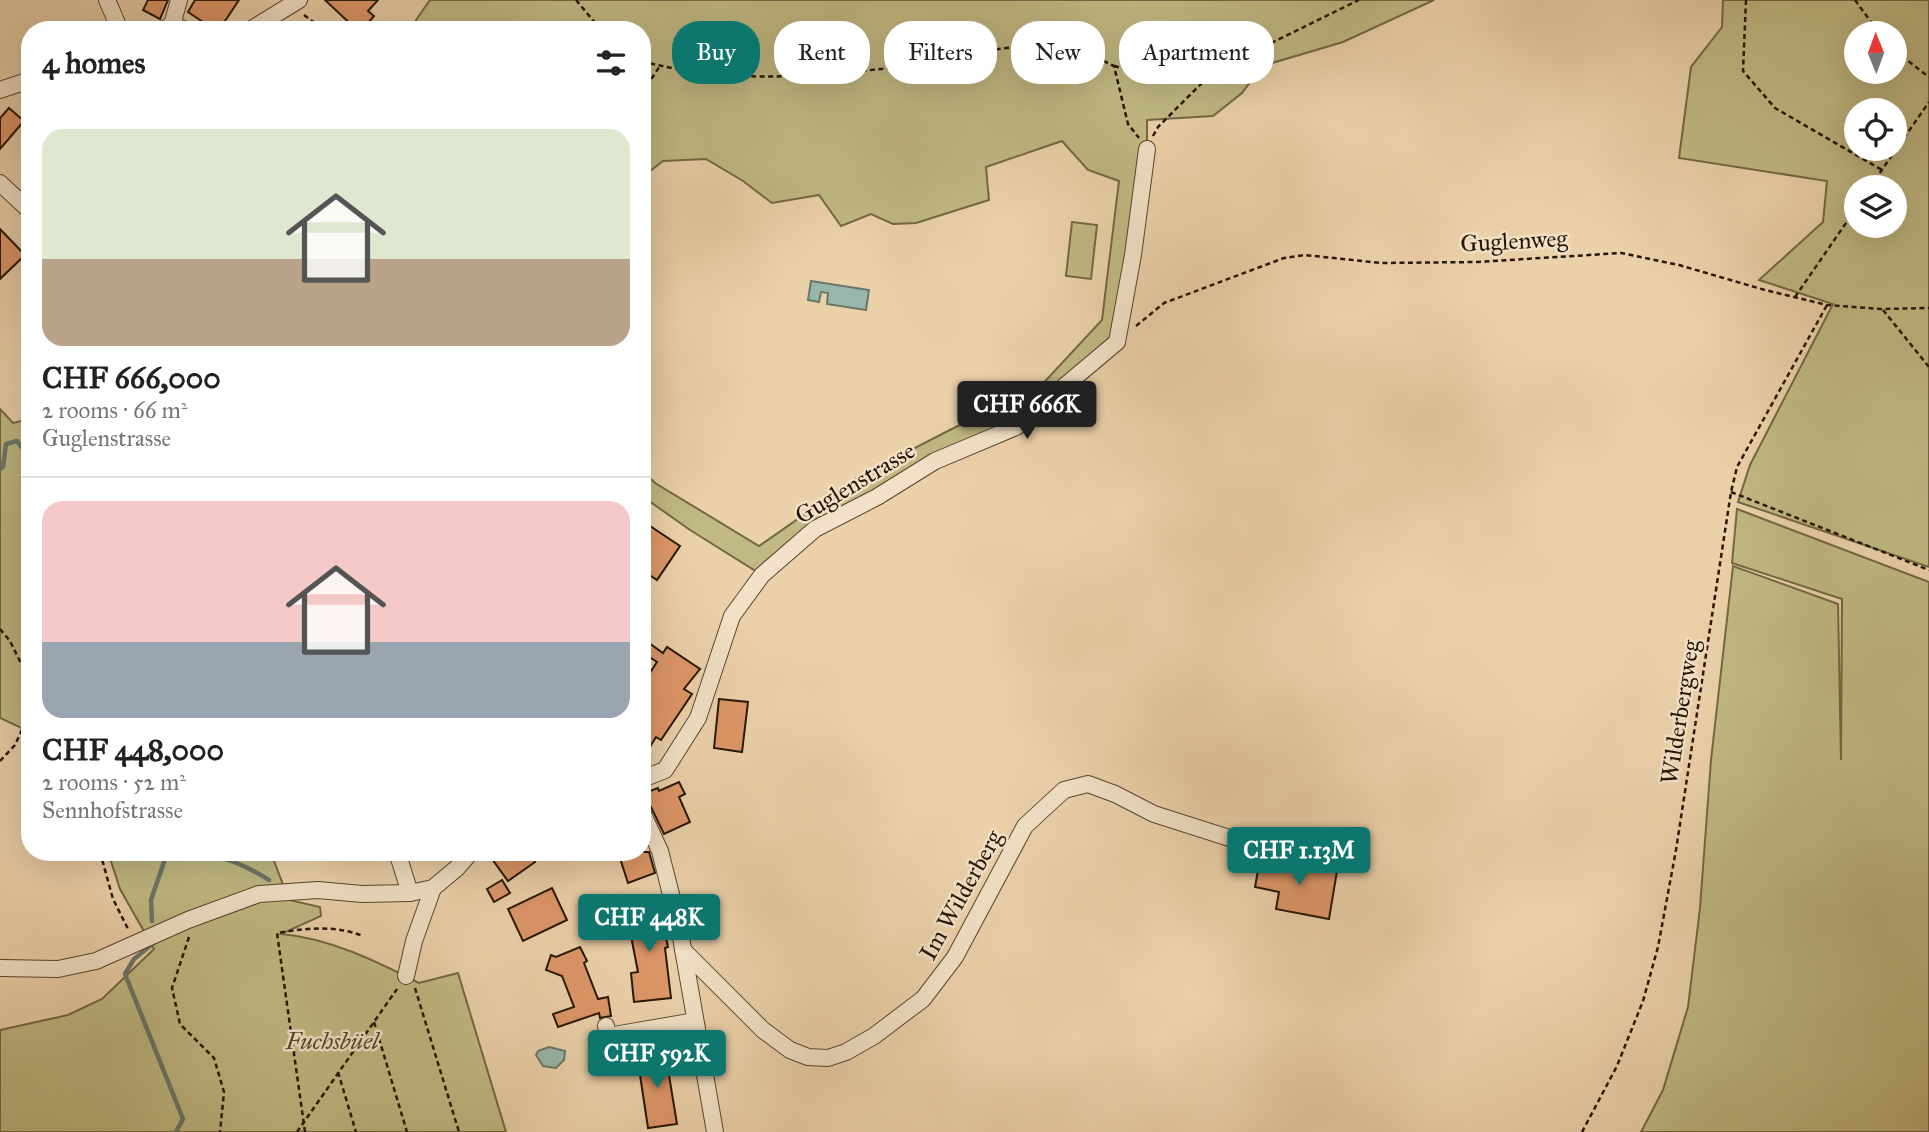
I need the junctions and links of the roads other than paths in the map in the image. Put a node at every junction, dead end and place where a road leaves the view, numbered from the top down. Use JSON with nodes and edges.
{"nodes":[{"id":1,"x":107,"y":0,"type":"edge"},
{"id":2,"x":179,"y":0,"type":"edge"},
{"id":3,"x":294,"y":3,"type":"edge"},
{"id":4,"x":116,"y":21,"type":"edge"},
{"id":5,"x":175,"y":21,"type":"edge"},
{"id":6,"x":265,"y":21,"type":"edge"},
{"id":7,"x":21,"y":83,"type":"edge"},
{"id":8,"x":0,"y":90,"type":"edge"},
{"id":9,"x":1147,"y":149,"type":"dead end"},
{"id":10,"x":0,"y":183,"type":"edge"},
{"id":11,"x":21,"y":203,"type":"edge"},
{"id":12,"x":651,"y":776,"type":"edge"},
{"id":13,"x":651,"y":832,"type":"edge"},
{"id":14,"x":1273,"y":852,"type":"dead end"},
{"id":15,"x":400,"y":861,"type":"edge"},
{"id":16,"x":463,"y":861,"type":"edge"},
{"id":17,"x":433,"y":888,"type":"junction"},
{"id":18,"x":410,"y":893,"type":"junction"},
{"id":19,"x":683,"y":950,"type":"junction"},
{"id":20,"x":0,"y":968,"type":"edge"},
{"id":21,"x":406,"y":976,"type":"road end"},
{"id":22,"x":695,"y":1021,"type":"junction"},
{"id":23,"x":606,"y":1026,"type":"dead end"},
{"id":24,"x":715,"y":1132,"type":"edge"}],
"edges":[{"from":1,"to":4,"type":"street"},
{"from":2,"to":5,"type":"street"},
{"from":3,"to":6,"type":"street"},
{"from":7,"to":8,"type":"street"},
{"from":9,"to":12,"type":"street","name":"Guglenstrasse"},
{"from":10,"to":11,"type":"street"},
{"from":13,"to":19,"type":"street"},
{"from":14,"to":19,"type":"street","name":"Im Wilderberg"},
{"from":15,"to":18,"type":"street"},
{"from":16,"to":17,"type":"street"},
{"from":17,"to":18,"type":"street"},
{"from":17,"to":21,"type":"street"},
{"from":18,"to":20,"type":"street"},
{"from":19,"to":22,"type":"street"},
{"from":22,"to":23,"type":"street"},
{"from":22,"to":24,"type":"street"}]}
